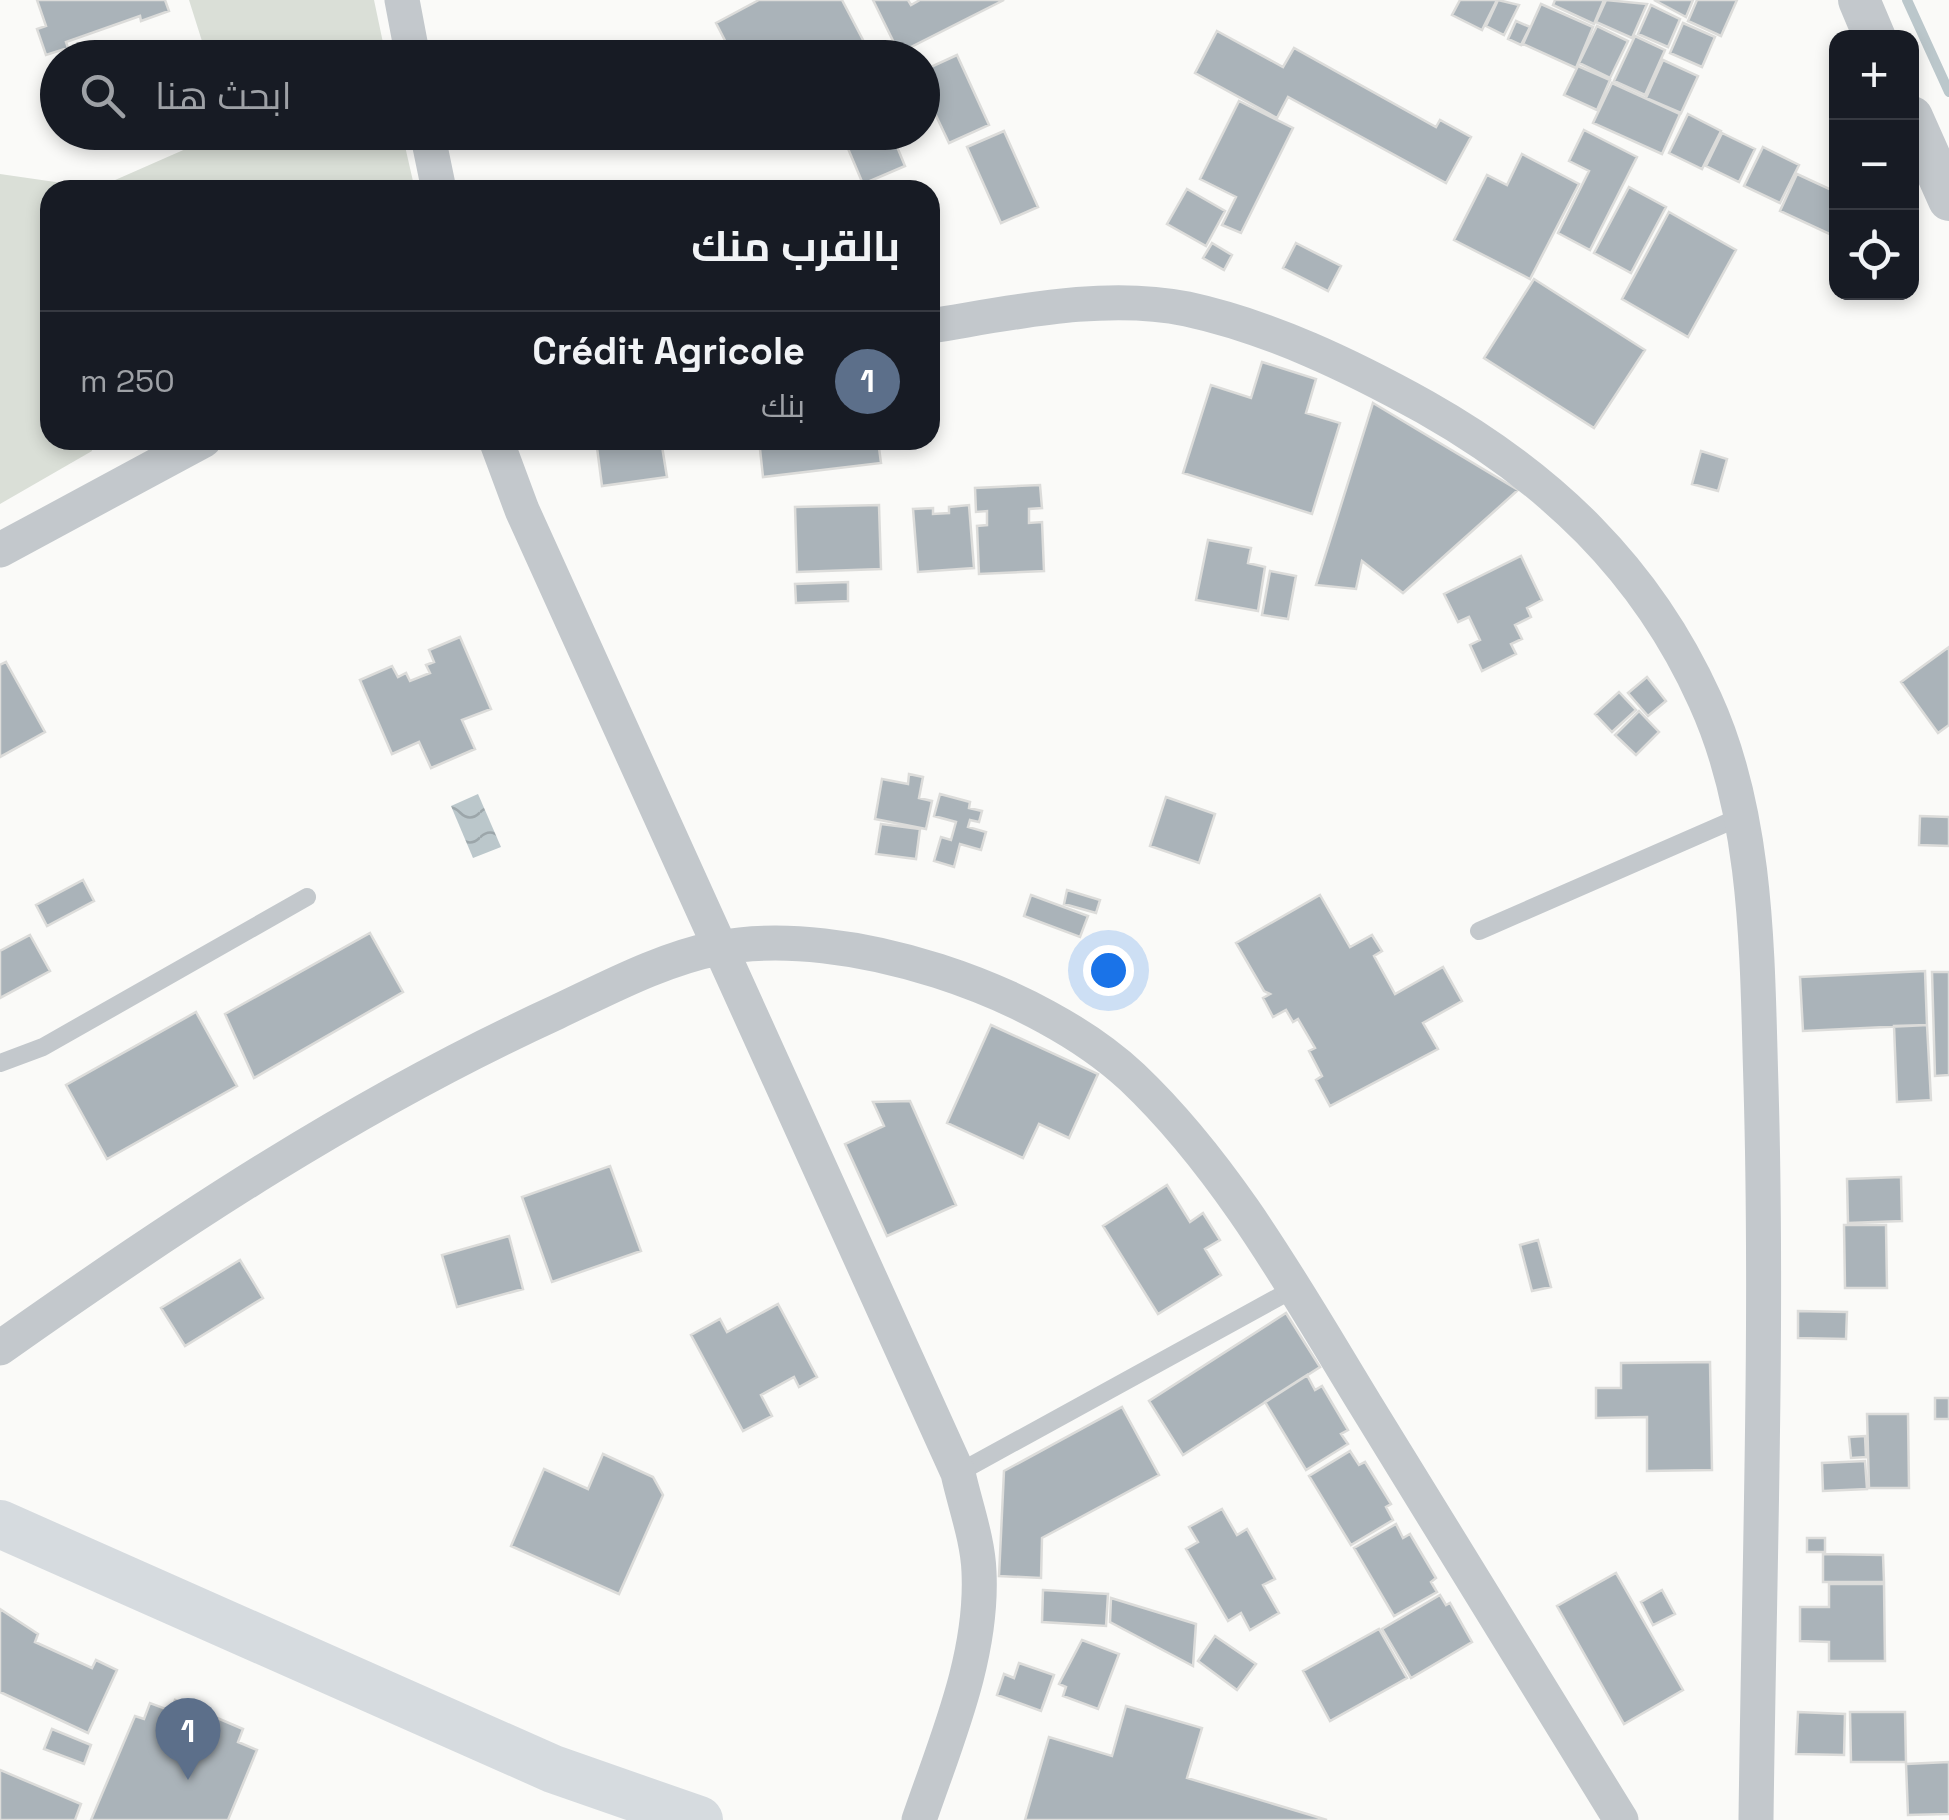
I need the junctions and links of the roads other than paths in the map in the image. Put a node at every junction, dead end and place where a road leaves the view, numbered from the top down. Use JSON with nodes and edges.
{"nodes":[{"id":1,"x":402,"y":0,"type":"edge"},
{"id":2,"x":1858,"y":0,"type":"edge"},
{"id":3,"x":1872,"y":30,"type":"edge"},
{"id":4,"x":410,"y":40,"type":"edge"},
{"id":5,"x":1913,"y":120,"type":"edge"},
{"id":6,"x":431,"y":150,"type":"edge"},
{"id":7,"x":436,"y":180,"type":"edge"},
{"id":8,"x":1949,"y":200,"type":"edge"},
{"id":9,"x":940,"y":324,"type":"edge"},
{"id":10,"x":185,"y":450,"type":"edge"},
{"id":11,"x":500,"y":450,"type":"edge"},
{"id":12,"x":0,"y":550,"type":"edge"},
{"id":13,"x":1740,"y":817,"type":"junction"},
{"id":14,"x":307,"y":897,"type":"dead end"},
{"id":15,"x":1479,"y":931,"type":"dead end"},
{"id":16,"x":720,"y":948,"type":"junction"},
{"id":17,"x":0,"y":1064,"type":"edge"},
{"id":18,"x":1295,"y":1288,"type":"junction"},
{"id":19,"x":0,"y":1348,"type":"edge"},
{"id":20,"x":958,"y":1473,"type":"junction"},
{"id":21,"x":0,"y":1524,"type":"edge"},
{"id":22,"x":699,"y":1820,"type":"edge"},
{"id":23,"x":919,"y":1820,"type":"edge"},
{"id":24,"x":1621,"y":1820,"type":"edge"},
{"id":25,"x":1756,"y":1820,"type":"edge"}],
"edges":[{"from":1,"to":4,"type":"street"},
{"from":2,"to":3,"type":"street"},
{"from":5,"to":8,"type":"street"},
{"from":6,"to":7,"type":"street"},
{"from":9,"to":13,"type":"street"},
{"from":10,"to":12,"type":"street"},
{"from":11,"to":16,"type":"street"},
{"from":13,"to":15,"type":"lane"},
{"from":13,"to":25,"type":"street"},
{"from":14,"to":17,"type":"lane"},
{"from":16,"to":18,"type":"street"},
{"from":16,"to":19,"type":"street"},
{"from":16,"to":20,"type":"street"},
{"from":18,"to":20,"type":"lane"},
{"from":18,"to":24,"type":"street"},
{"from":20,"to":23,"type":"street"},
{"from":21,"to":22,"type":"main road"}]}
